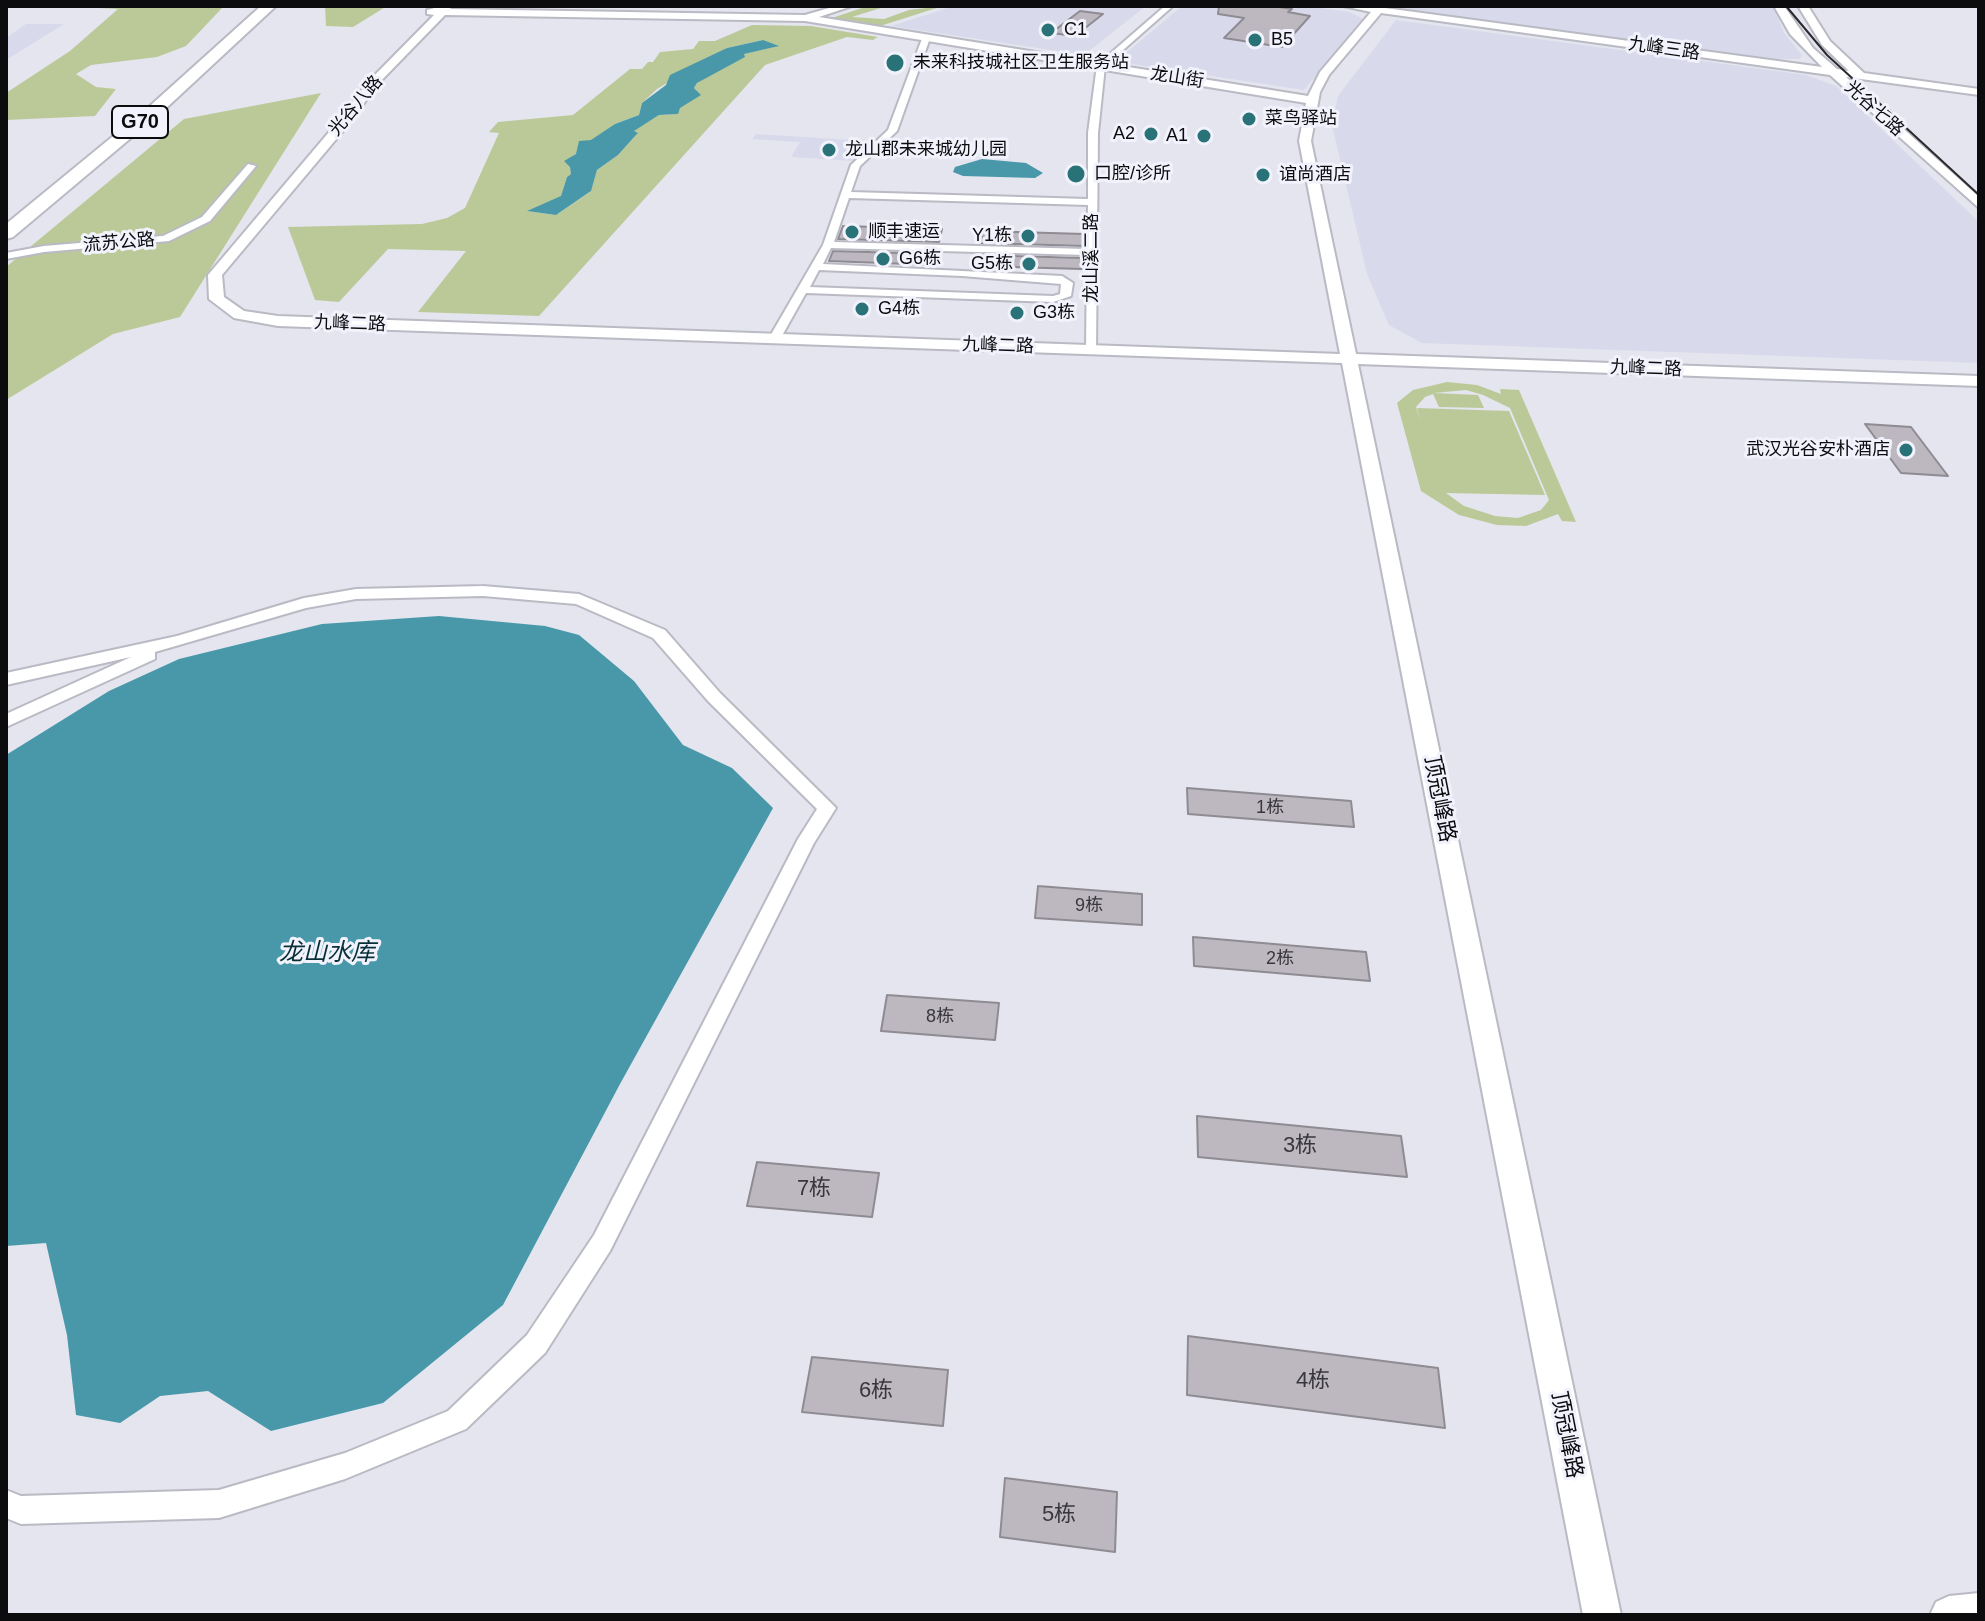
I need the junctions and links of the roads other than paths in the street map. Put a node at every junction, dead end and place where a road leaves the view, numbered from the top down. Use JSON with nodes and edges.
{"nodes":[{"id":1,"x":248,"y":6,"type":"edge"},
{"id":2,"x":269,"y":6,"type":"edge"},
{"id":3,"x":847,"y":6,"type":"edge"},
{"id":4,"x":1169,"y":6,"type":"edge"},
{"id":5,"x":1348,"y":6,"type":"edge"},
{"id":6,"x":1779,"y":6,"type":"edge"},
{"id":7,"x":1803,"y":6,"type":"edge"},
{"id":8,"x":1380,"y":8,"type":"edge"},
{"id":9,"x":440,"y":9,"type":"edge"},
{"id":10,"x":805,"y":18,"type":"junction"},
{"id":11,"x":926,"y":38,"type":"junction"},
{"id":12,"x":1101,"y":65,"type":"junction"},
{"id":13,"x":1835,"y":72,"type":"junction"},
{"id":14,"x":1863,"y":76,"type":"junction"},
{"id":15,"x":1979,"y":92,"type":"edge"},
{"id":16,"x":1881,"y":93,"type":"dead end"},
{"id":17,"x":1311,"y":100,"type":"junction"},
{"id":18,"x":323,"y":144,"type":"joint"},
{"id":19,"x":251,"y":166,"type":"dead end"},
{"id":20,"x":845,"y":195,"type":"junction"},
{"id":21,"x":1093,"y":202,"type":"junction"},
{"id":22,"x":1979,"y":204,"type":"edge"},
{"id":23,"x":6,"y":211,"type":"edge"},
{"id":24,"x":6,"y":233,"type":"edge"},
{"id":25,"x":828,"y":245,"type":"junction"},
{"id":26,"x":1092,"y":252,"type":"junction"},
{"id":27,"x":6,"y":256,"type":"edge"},
{"id":28,"x":815,"y":267,"type":"junction"},
{"id":29,"x":802,"y":290,"type":"junction"},
{"id":30,"x":775,"y":338,"type":"junction"},
{"id":31,"x":1092,"y":349,"type":"junction"},
{"id":32,"x":1351,"y":358,"type":"junction"},
{"id":33,"x":1979,"y":381,"type":"edge"},
{"id":34,"x":179,"y":641,"type":"junction"},
{"id":35,"x":6,"y":679,"type":"edge"},
{"id":36,"x":6,"y":721,"type":"edge"},
{"id":37,"x":6,"y":1504,"type":"edge"},
{"id":38,"x":1979,"y":1612,"type":"edge"},
{"id":39,"x":1602,"y":1615,"type":"edge"},
{"id":40,"x":1949,"y":1615,"type":"edge"}],
"edges":[{"from":1,"to":23,"type":"highway","number":"G70"},
{"from":2,"to":24,"type":"highway","number":"G70"},
{"from":3,"to":10,"type":"street"},
{"from":4,"to":12,"type":"street"},
{"from":5,"to":8,"type":"street","name":"九峰三路"},
{"from":6,"to":13,"type":"street","name":"光谷七路"},
{"from":7,"to":14,"type":"street","name":"光谷七路"},
{"from":8,"to":13,"type":"street","name":"九峰三路"},
{"from":8,"to":17,"type":"street","name":"顶冠峰路"},
{"from":9,"to":10,"type":"street"},
{"from":9,"to":18,"type":"street","name":"光谷八路"},
{"from":10,"to":11,"type":"street","name":"龙山街"},
{"from":11,"to":12,"type":"street","name":"龙山街"},
{"from":11,"to":20,"type":"street"},
{"from":12,"to":17,"type":"street","name":"龙山街"},
{"from":12,"to":21,"type":"street","name":"龙山溪二路"},
{"from":13,"to":14,"type":"street","name":"九峰三路"},
{"from":13,"to":22,"type":"street","name":"光谷七路"},
{"from":14,"to":15,"type":"street","name":"九峰三路"},
{"from":14,"to":16,"type":"street","name":"光谷七路"},
{"from":17,"to":32,"type":"street","name":"顶冠峰路"},
{"from":18,"to":30,"type":"street","name":"九峰二路"},
{"from":19,"to":27,"type":"street","name":"流苏公路"},
{"from":20,"to":21,"type":"street"},
{"from":20,"to":25,"type":"street"},
{"from":21,"to":26,"type":"street","name":"龙山溪二路"},
{"from":25,"to":26,"type":"street"},
{"from":25,"to":28,"type":"street"},
{"from":26,"to":31,"type":"street","name":"龙山溪二路"},
{"from":28,"to":29,"type":"street"},
{"from":28,"to":29,"type":"street"},
{"from":29,"to":30,"type":"street"},
{"from":30,"to":31,"type":"street","name":"九峰二路"},
{"from":31,"to":32,"type":"street","name":"九峰二路"},
{"from":32,"to":33,"type":"street","name":"九峰二路"},
{"from":32,"to":39,"type":"street","name":"顶冠峰路"},
{"from":34,"to":35,"type":"street"},
{"from":34,"to":36,"type":"street"},
{"from":34,"to":37,"type":"street"},
{"from":38,"to":40,"type":"street"}]}
